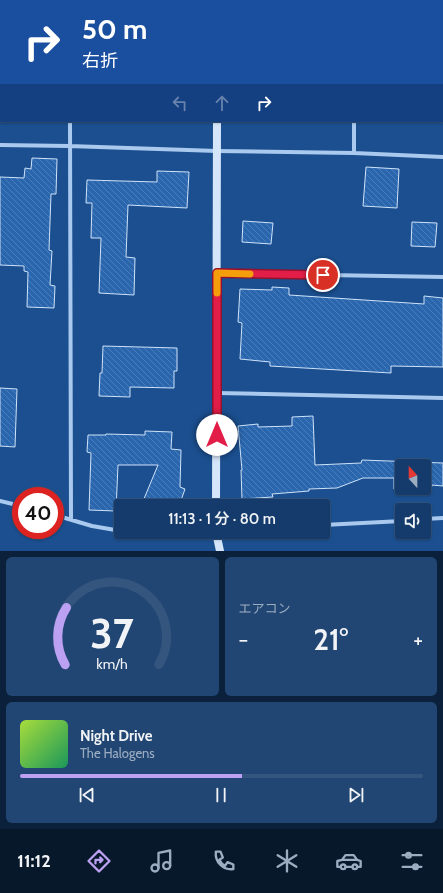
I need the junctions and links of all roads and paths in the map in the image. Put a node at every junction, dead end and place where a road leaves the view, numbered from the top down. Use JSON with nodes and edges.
{"nodes":[{"id":1,"x":70,"y":122,"type":"edge"},
{"id":2,"x":217,"y":122,"type":"edge"},
{"id":3,"x":354,"y":122,"type":"edge"},
{"id":4,"x":0,"y":145,"type":"edge"},
{"id":5,"x":70,"y":146,"type":"junction"},
{"id":6,"x":217,"y":151,"type":"junction"},
{"id":7,"x":354,"y":153,"type":"junction"},
{"id":8,"x":443,"y":157,"type":"edge"},
{"id":9,"x":217,"y":273,"type":"junction"},
{"id":10,"x":443,"y":277,"type":"edge"},
{"id":11,"x":217,"y":393,"type":"junction"},
{"id":12,"x":443,"y":398,"type":"edge"},
{"id":13,"x":216,"y":499,"type":"edge"},
{"id":14,"x":0,"y":501,"type":"edge"},
{"id":15,"x":12,"y":504,"type":"edge"},
{"id":16,"x":64,"y":517,"type":"edge"},
{"id":17,"x":443,"y":518,"type":"edge"},
{"id":18,"x":71,"y":519,"type":"junction"},
{"id":19,"x":431,"y":519,"type":"edge"},
{"id":20,"x":395,"y":521,"type":"edge"},
{"id":21,"x":330,"y":525,"type":"edge"},
{"id":22,"x":114,"y":530,"type":"edge"},
{"id":23,"x":217,"y":539,"type":"edge"},
{"id":24,"x":220,"y":551,"type":"edge"}],
"edges":[{"from":1,"to":5,"type":"street"},
{"from":2,"to":6,"type":"street"},
{"from":3,"to":7,"type":"street"},
{"from":4,"to":5,"type":"street"},
{"from":5,"to":6,"type":"street"},
{"from":5,"to":18,"type":"street"},
{"from":6,"to":7,"type":"street"},
{"from":6,"to":9,"type":"street"},
{"from":7,"to":8,"type":"street"},
{"from":9,"to":10,"type":"street"},
{"from":9,"to":11,"type":"street"},
{"from":11,"to":12,"type":"street"},
{"from":11,"to":13,"type":"street"},
{"from":14,"to":15,"type":"street"},
{"from":16,"to":18,"type":"street"},
{"from":17,"to":19,"type":"street"},
{"from":18,"to":22,"type":"street"},
{"from":20,"to":21,"type":"street"},
{"from":23,"to":24,"type":"street"}]}
